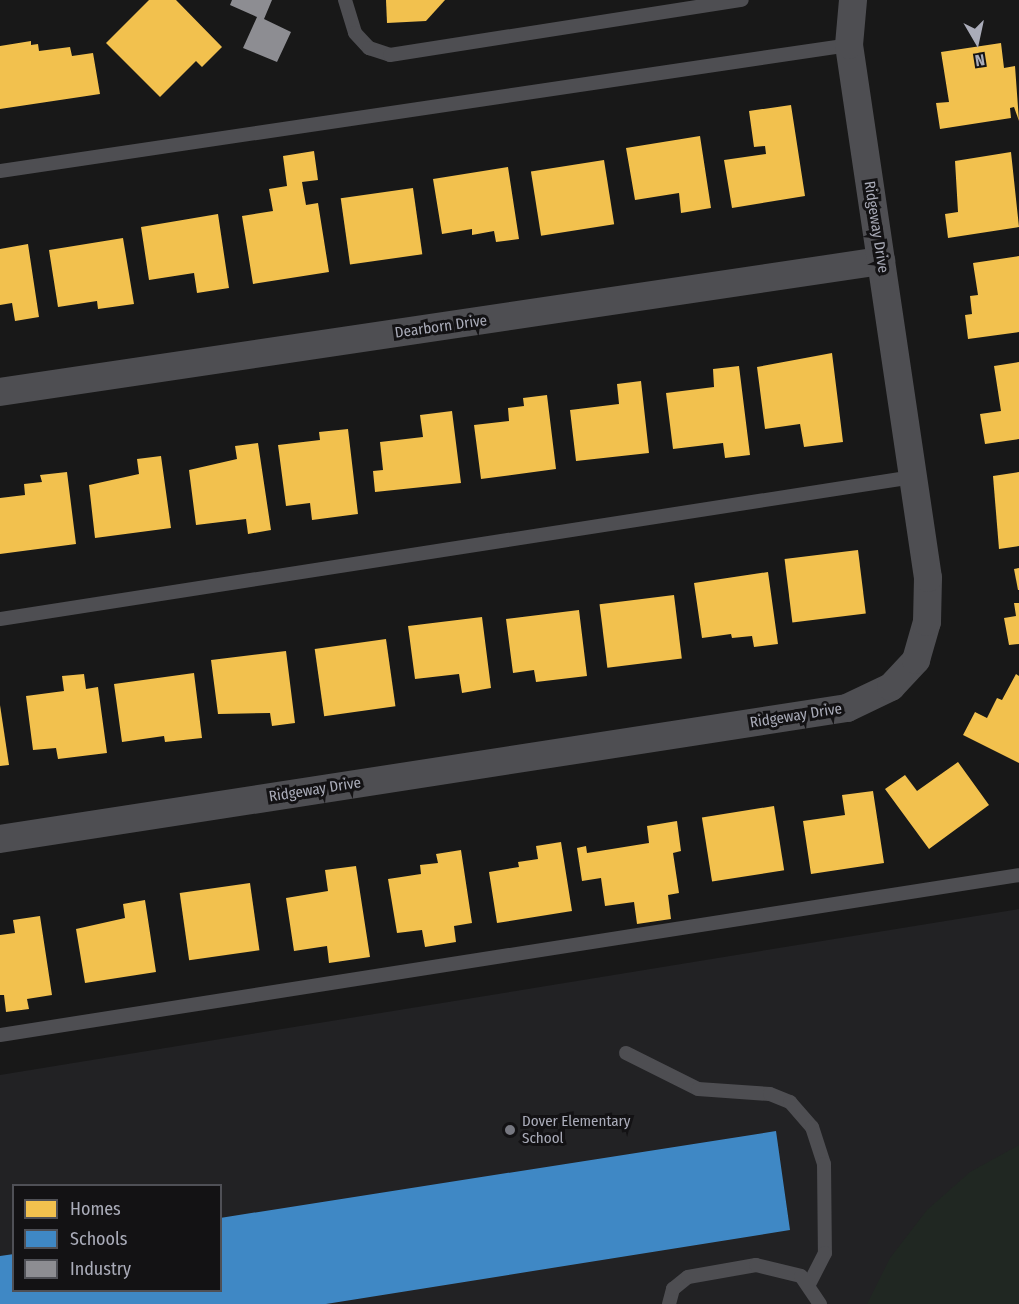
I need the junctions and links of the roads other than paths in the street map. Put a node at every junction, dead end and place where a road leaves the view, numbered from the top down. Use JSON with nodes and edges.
{"nodes":[{"id":1,"x":345,"y":0,"type":"edge"},
{"id":2,"x":742,"y":0,"type":"edge"},
{"id":3,"x":853,"y":0,"type":"edge"},
{"id":4,"x":849,"y":45,"type":"junction"},
{"id":5,"x":0,"y":171,"type":"edge"},
{"id":6,"x":881,"y":261,"type":"junction"},
{"id":7,"x":0,"y":392,"type":"edge"},
{"id":8,"x":913,"y":477,"type":"junction"},
{"id":9,"x":0,"y":619,"type":"edge"},
{"id":10,"x":0,"y":839,"type":"edge"},
{"id":11,"x":1019,"y":875,"type":"edge"},
{"id":12,"x":0,"y":1035,"type":"edge"},
{"id":13,"x":626,"y":1053,"type":"dead end"},
{"id":14,"x":809,"y":1284,"type":"junction"},
{"id":15,"x":669,"y":1304,"type":"edge"},
{"id":16,"x":820,"y":1304,"type":"edge"}],
"edges":[{"from":1,"to":2,"type":"lane"},
{"from":3,"to":4,"type":"street","name":"Ridgeway Drive"},
{"from":4,"to":5,"type":"lane"},
{"from":4,"to":6,"type":"street","name":"Ridgeway Drive"},
{"from":6,"to":7,"type":"street","name":"Dearborn Drive"},
{"from":6,"to":8,"type":"street","name":"Ridgeway Drive"},
{"from":8,"to":9,"type":"lane"},
{"from":8,"to":10,"type":"street","name":"Ridgeway Drive"},
{"from":11,"to":12,"type":"lane"},
{"from":13,"to":14,"type":"lane"},
{"from":14,"to":15,"type":"lane"},
{"from":14,"to":16,"type":"lane"}]}
